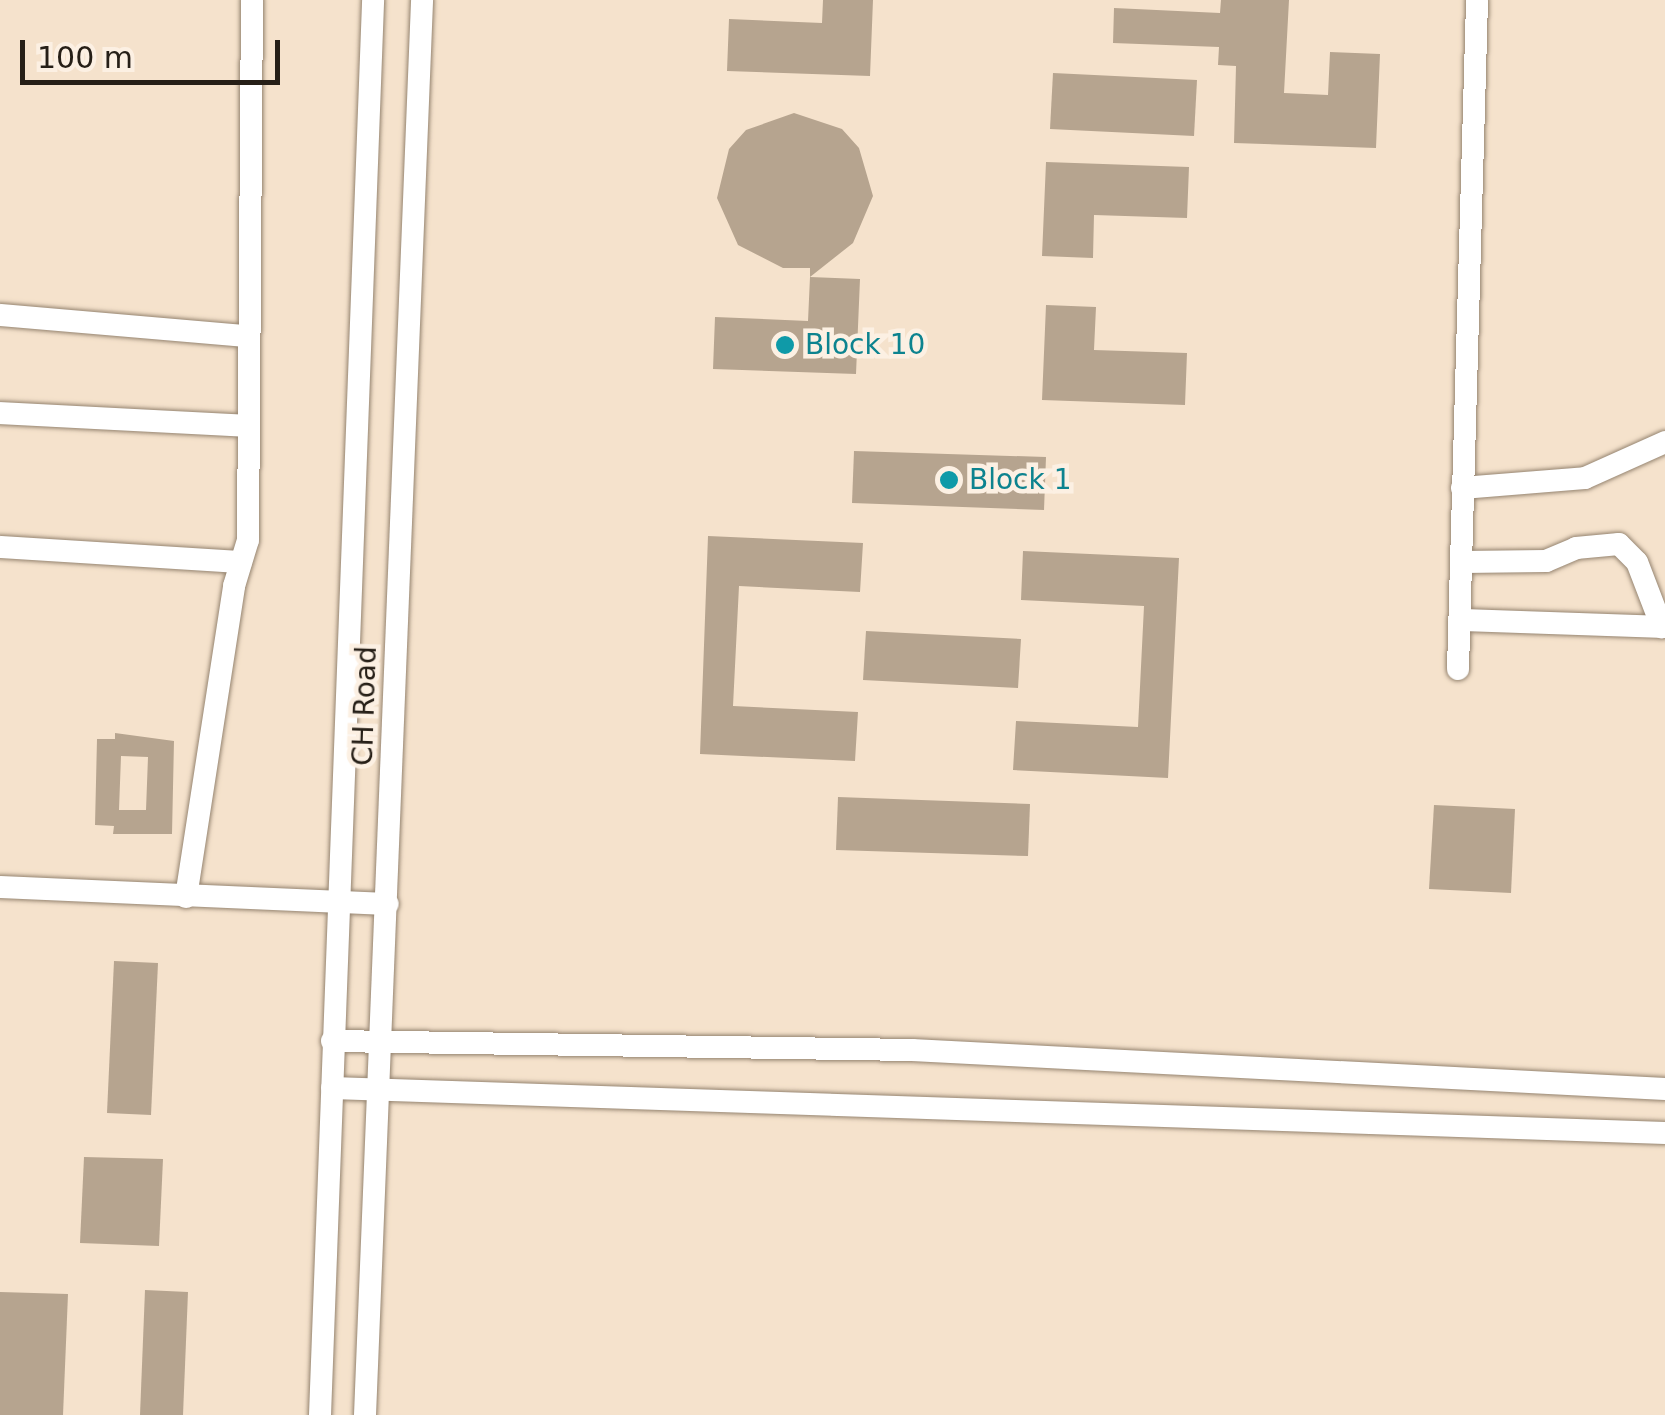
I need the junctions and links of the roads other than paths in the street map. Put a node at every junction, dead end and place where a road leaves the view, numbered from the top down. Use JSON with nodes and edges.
{"nodes":[{"id":1,"x":252,"y":0,"type":"edge"},
{"id":2,"x":373,"y":0,"type":"edge"},
{"id":3,"x":422,"y":0,"type":"edge"},
{"id":4,"x":1477,"y":0,"type":"edge"},
{"id":5,"x":0,"y":315,"type":"edge"},
{"id":6,"x":247,"y":336,"type":"junction"},
{"id":7,"x":0,"y":413,"type":"edge"},
{"id":8,"x":249,"y":426,"type":"junction"},
{"id":9,"x":1665,"y":442,"type":"edge"},
{"id":10,"x":1462,"y":488,"type":"junction"},
{"id":11,"x":0,"y":547,"type":"edge"},
{"id":12,"x":241,"y":562,"type":"junction"},
{"id":13,"x":1463,"y":562,"type":"junction"},
{"id":14,"x":1463,"y":620,"type":"junction"},
{"id":15,"x":1664,"y":626,"type":"edge"},
{"id":16,"x":1458,"y":669,"type":"dead end"},
{"id":17,"x":0,"y":888,"type":"edge"},
{"id":18,"x":186,"y":897,"type":"junction"},
{"id":19,"x":339,"y":902,"type":"junction"},
{"id":20,"x":388,"y":904,"type":"junction"},
{"id":21,"x":332,"y":1041,"type":"junction"},
{"id":22,"x":384,"y":1042,"type":"junction"},
{"id":23,"x":332,"y":1088,"type":"junction"},
{"id":24,"x":1665,"y":1089,"type":"edge"},
{"id":25,"x":378,"y":1090,"type":"junction"},
{"id":26,"x":1665,"y":1133,"type":"edge"},
{"id":27,"x":320,"y":1415,"type":"edge"},
{"id":28,"x":365,"y":1415,"type":"edge"}],
"edges":[{"from":1,"to":6,"type":"street"},
{"from":2,"to":19,"type":"street","name":"CH Road"},
{"from":3,"to":20,"type":"street","name":"CH Road"},
{"from":4,"to":10,"type":"street"},
{"from":5,"to":6,"type":"street"},
{"from":6,"to":8,"type":"street"},
{"from":7,"to":8,"type":"street"},
{"from":8,"to":12,"type":"street"},
{"from":9,"to":10,"type":"street"},
{"from":10,"to":13,"type":"street"},
{"from":11,"to":12,"type":"street"},
{"from":12,"to":18,"type":"street"},
{"from":13,"to":14,"type":"street"},
{"from":13,"to":15,"type":"street"},
{"from":14,"to":15,"type":"street"},
{"from":14,"to":16,"type":"street"},
{"from":17,"to":18,"type":"street"},
{"from":18,"to":19,"type":"street"},
{"from":19,"to":20,"type":"street"},
{"from":19,"to":21,"type":"street","name":"CH Road"},
{"from":20,"to":22,"type":"street","name":"CH Road"},
{"from":21,"to":22,"type":"street"},
{"from":21,"to":23,"type":"street","name":"CH Road"},
{"from":22,"to":24,"type":"street"},
{"from":22,"to":25,"type":"street","name":"CH Road"},
{"from":23,"to":25,"type":"street"},
{"from":23,"to":27,"type":"street","name":"CH Road"},
{"from":25,"to":26,"type":"street"},
{"from":25,"to":28,"type":"street","name":"CH Road"}]}
